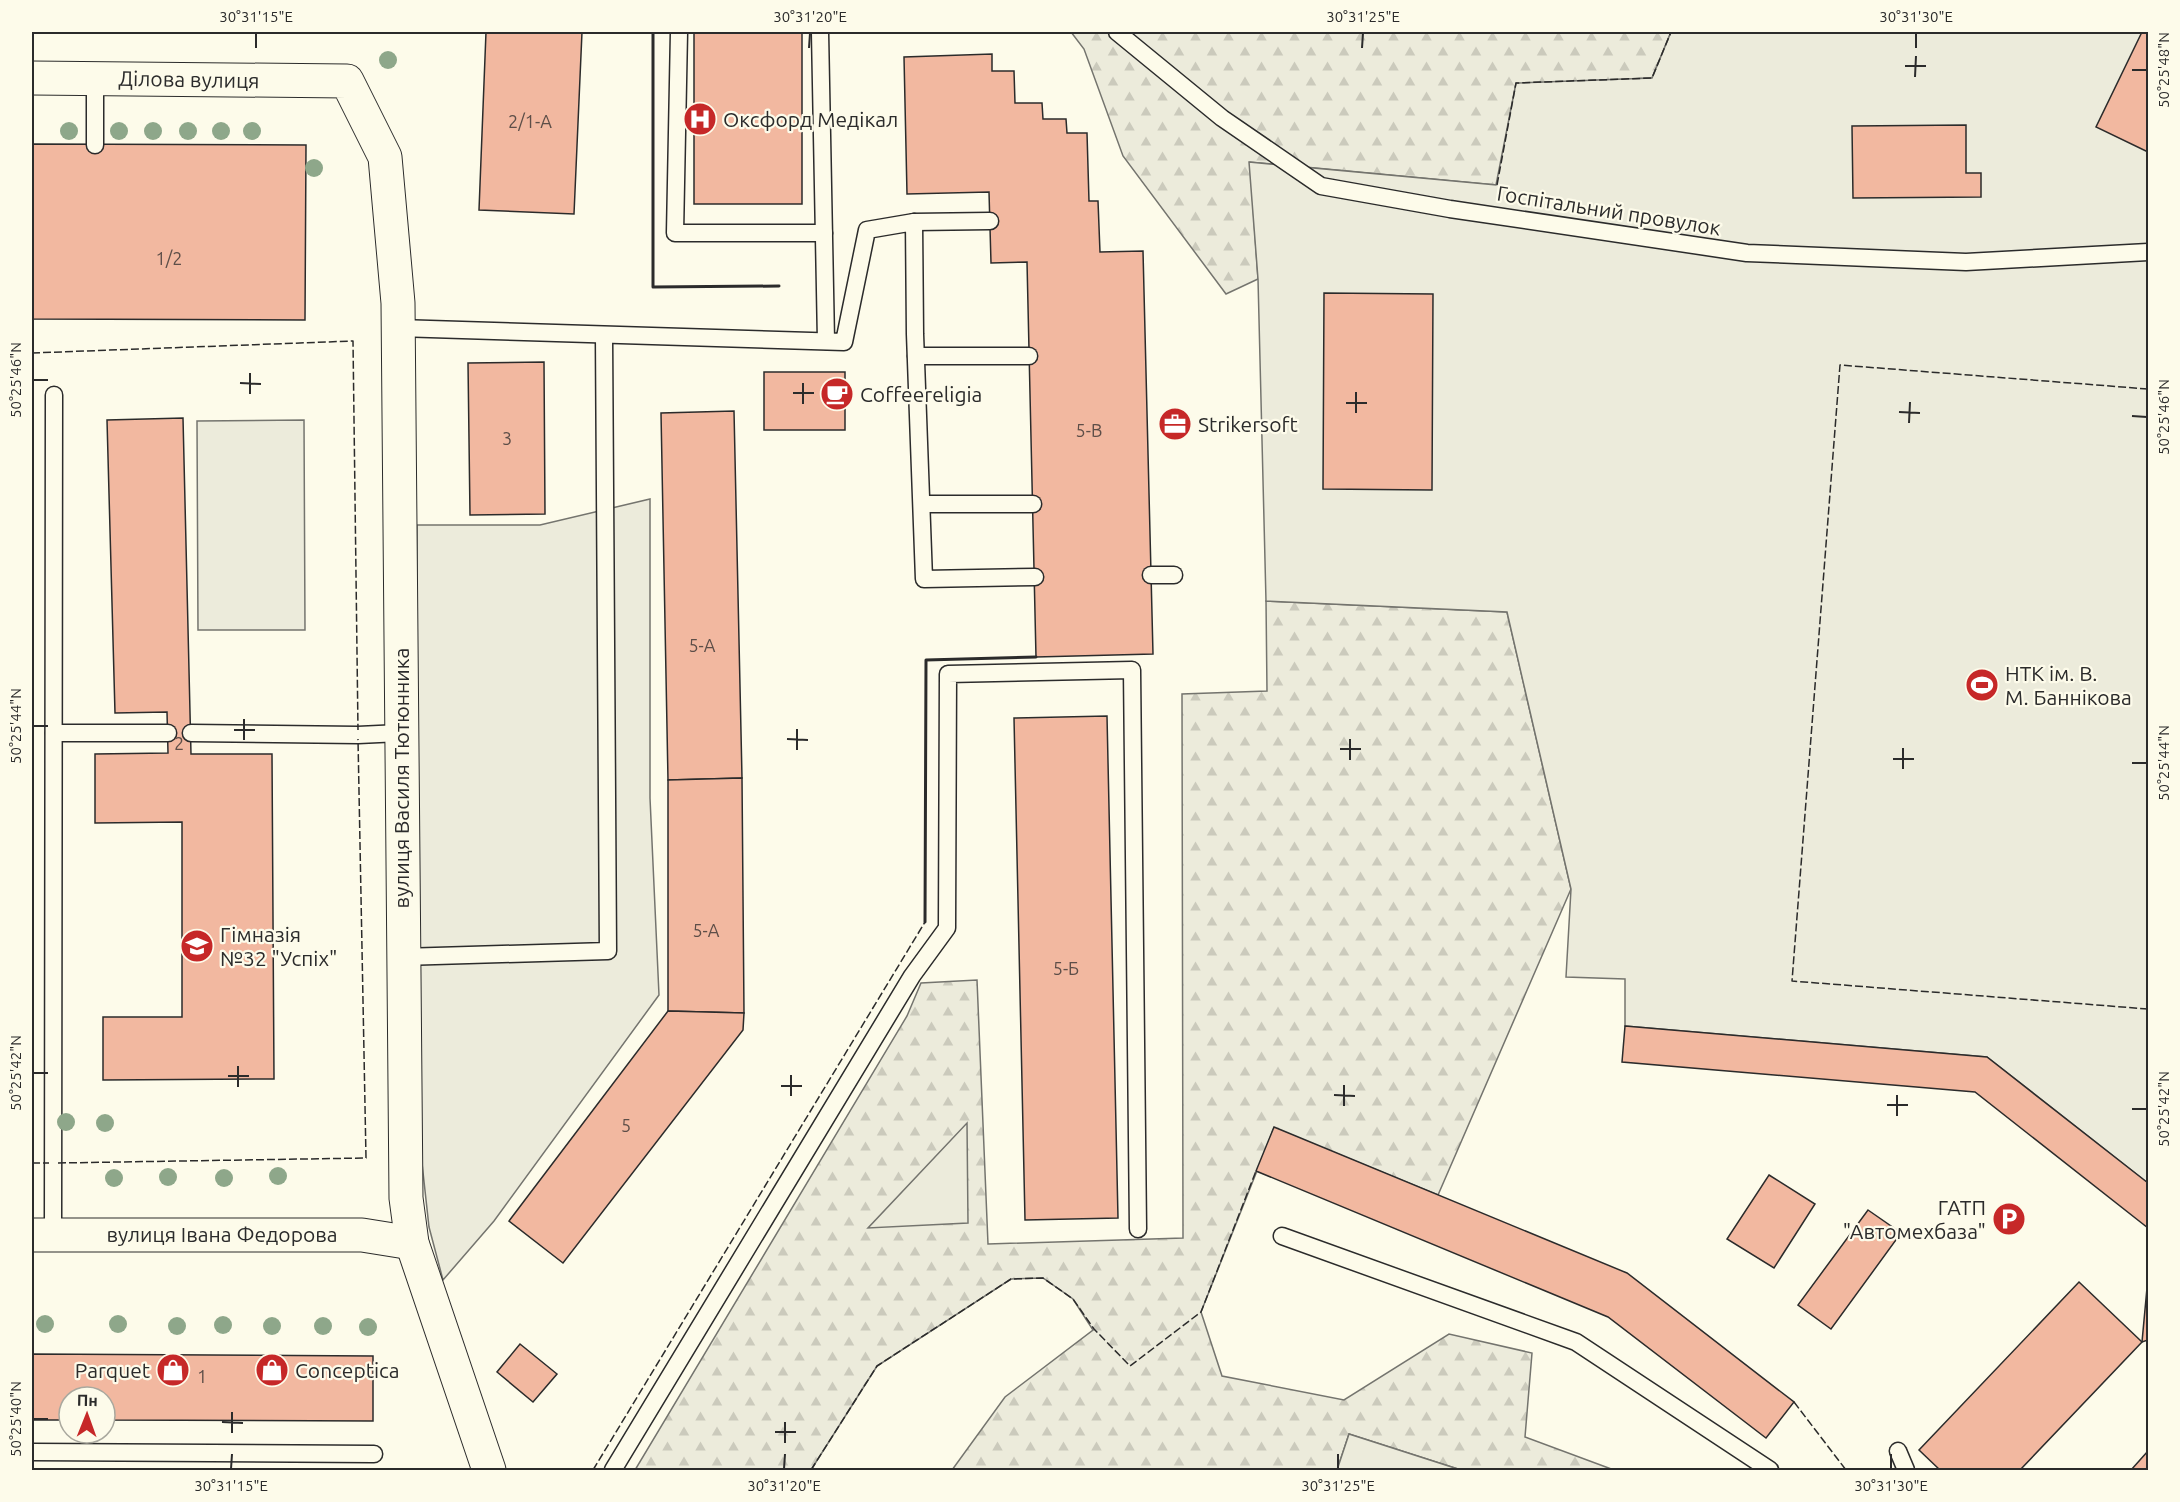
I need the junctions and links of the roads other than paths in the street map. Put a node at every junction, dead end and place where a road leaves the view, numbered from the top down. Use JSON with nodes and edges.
{"nodes":[{"id":1,"x":679,"y":32,"type":"edge"},
{"id":2,"x":820,"y":32,"type":"edge"},
{"id":3,"x":1117,"y":32,"type":"edge"},
{"id":4,"x":32,"y":78,"type":"edge"},
{"id":5,"x":94,"y":78,"type":"junction"},
{"id":6,"x":347,"y":81,"type":"joint"},
{"id":7,"x":94,"y":145,"type":"dead end"},
{"id":8,"x":990,"y":221,"type":"dead end"},
{"id":9,"x":914,"y":222,"type":"junction"},
{"id":10,"x":824,"y":233,"type":"junction"},
{"id":11,"x":2148,"y":252,"type":"edge"},
{"id":12,"x":398,"y":328,"type":"junction"},
{"id":13,"x":604,"y":336,"type":"junction"},
{"id":14,"x":826,"y":341,"type":"junction"},
{"id":15,"x":916,"y":356,"type":"junction"},
{"id":16,"x":1029,"y":356,"type":"dead end"},
{"id":17,"x":54,"y":395,"type":"dead end"},
{"id":18,"x":922,"y":504,"type":"junction"},
{"id":19,"x":1033,"y":504,"type":"dead end"},
{"id":20,"x":1174,"y":574,"type":"dead end"},
{"id":21,"x":1151,"y":575,"type":"dead end"},
{"id":22,"x":1035,"y":577,"type":"dead end"},
{"id":23,"x":54,"y":733,"type":"junction"},
{"id":24,"x":168,"y":733,"type":"dead end"},
{"id":25,"x":191,"y":733,"type":"dead end"},
{"id":26,"x":400,"y":733,"type":"junction"},
{"id":27,"x":402,"y":957,"type":"junction"},
{"id":28,"x":1137,"y":1229,"type":"dead end"},
{"id":29,"x":42,"y":1235,"type":"edge"},
{"id":30,"x":1282,"y":1236,"type":"dead end"},
{"id":31,"x":412,"y":1243,"type":"junction"},
{"id":32,"x":1898,"y":1451,"type":"dead end"},
{"id":33,"x":32,"y":1452,"type":"edge"},
{"id":34,"x":374,"y":1454,"type":"dead end"},
{"id":35,"x":489,"y":1470,"type":"edge"},
{"id":36,"x":613,"y":1470,"type":"edge"},
{"id":37,"x":1770,"y":1470,"type":"edge"},
{"id":38,"x":1906,"y":1470,"type":"edge"}],
"edges":[{"from":1,"to":10,"type":"lane"},
{"from":2,"to":10,"type":"lane"},
{"from":3,"to":11,"type":"lane","name":"Госпітальний провулок"},
{"from":4,"to":5,"type":"street","name":"Ділова вулиця"},
{"from":5,"to":6,"type":"street","name":"Ділова вулиця"},
{"from":5,"to":7,"type":"lane"},
{"from":6,"to":12,"type":"street","name":"вулиця Василя Тютюнника"},
{"from":8,"to":9,"type":"lane"},
{"from":9,"to":14,"type":"lane"},
{"from":9,"to":15,"type":"lane"},
{"from":10,"to":14,"type":"lane"},
{"from":12,"to":13,"type":"lane"},
{"from":12,"to":26,"type":"street","name":"вулиця Василя Тютюнника"},
{"from":13,"to":14,"type":"lane"},
{"from":13,"to":27,"type":"lane"},
{"from":15,"to":16,"type":"lane"},
{"from":15,"to":18,"type":"lane"},
{"from":17,"to":23,"type":"lane"},
{"from":18,"to":19,"type":"lane"},
{"from":18,"to":22,"type":"lane"},
{"from":20,"to":21,"type":"lane"},
{"from":23,"to":24,"type":"lane"},
{"from":23,"to":29,"type":"lane"},
{"from":25,"to":26,"type":"lane"},
{"from":26,"to":27,"type":"street","name":"вулиця Василя Тютюнника"},
{"from":27,"to":31,"type":"street","name":"вулиця Василя Тютюнника"},
{"from":28,"to":36,"type":"lane"},
{"from":29,"to":31,"type":"street","name":"вулиця Івана Федорова"},
{"from":30,"to":37,"type":"lane"},
{"from":31,"to":35,"type":"street","name":"вулиця Василя Тютюнника"},
{"from":32,"to":38,"type":"lane"},
{"from":33,"to":34,"type":"lane"}]}
